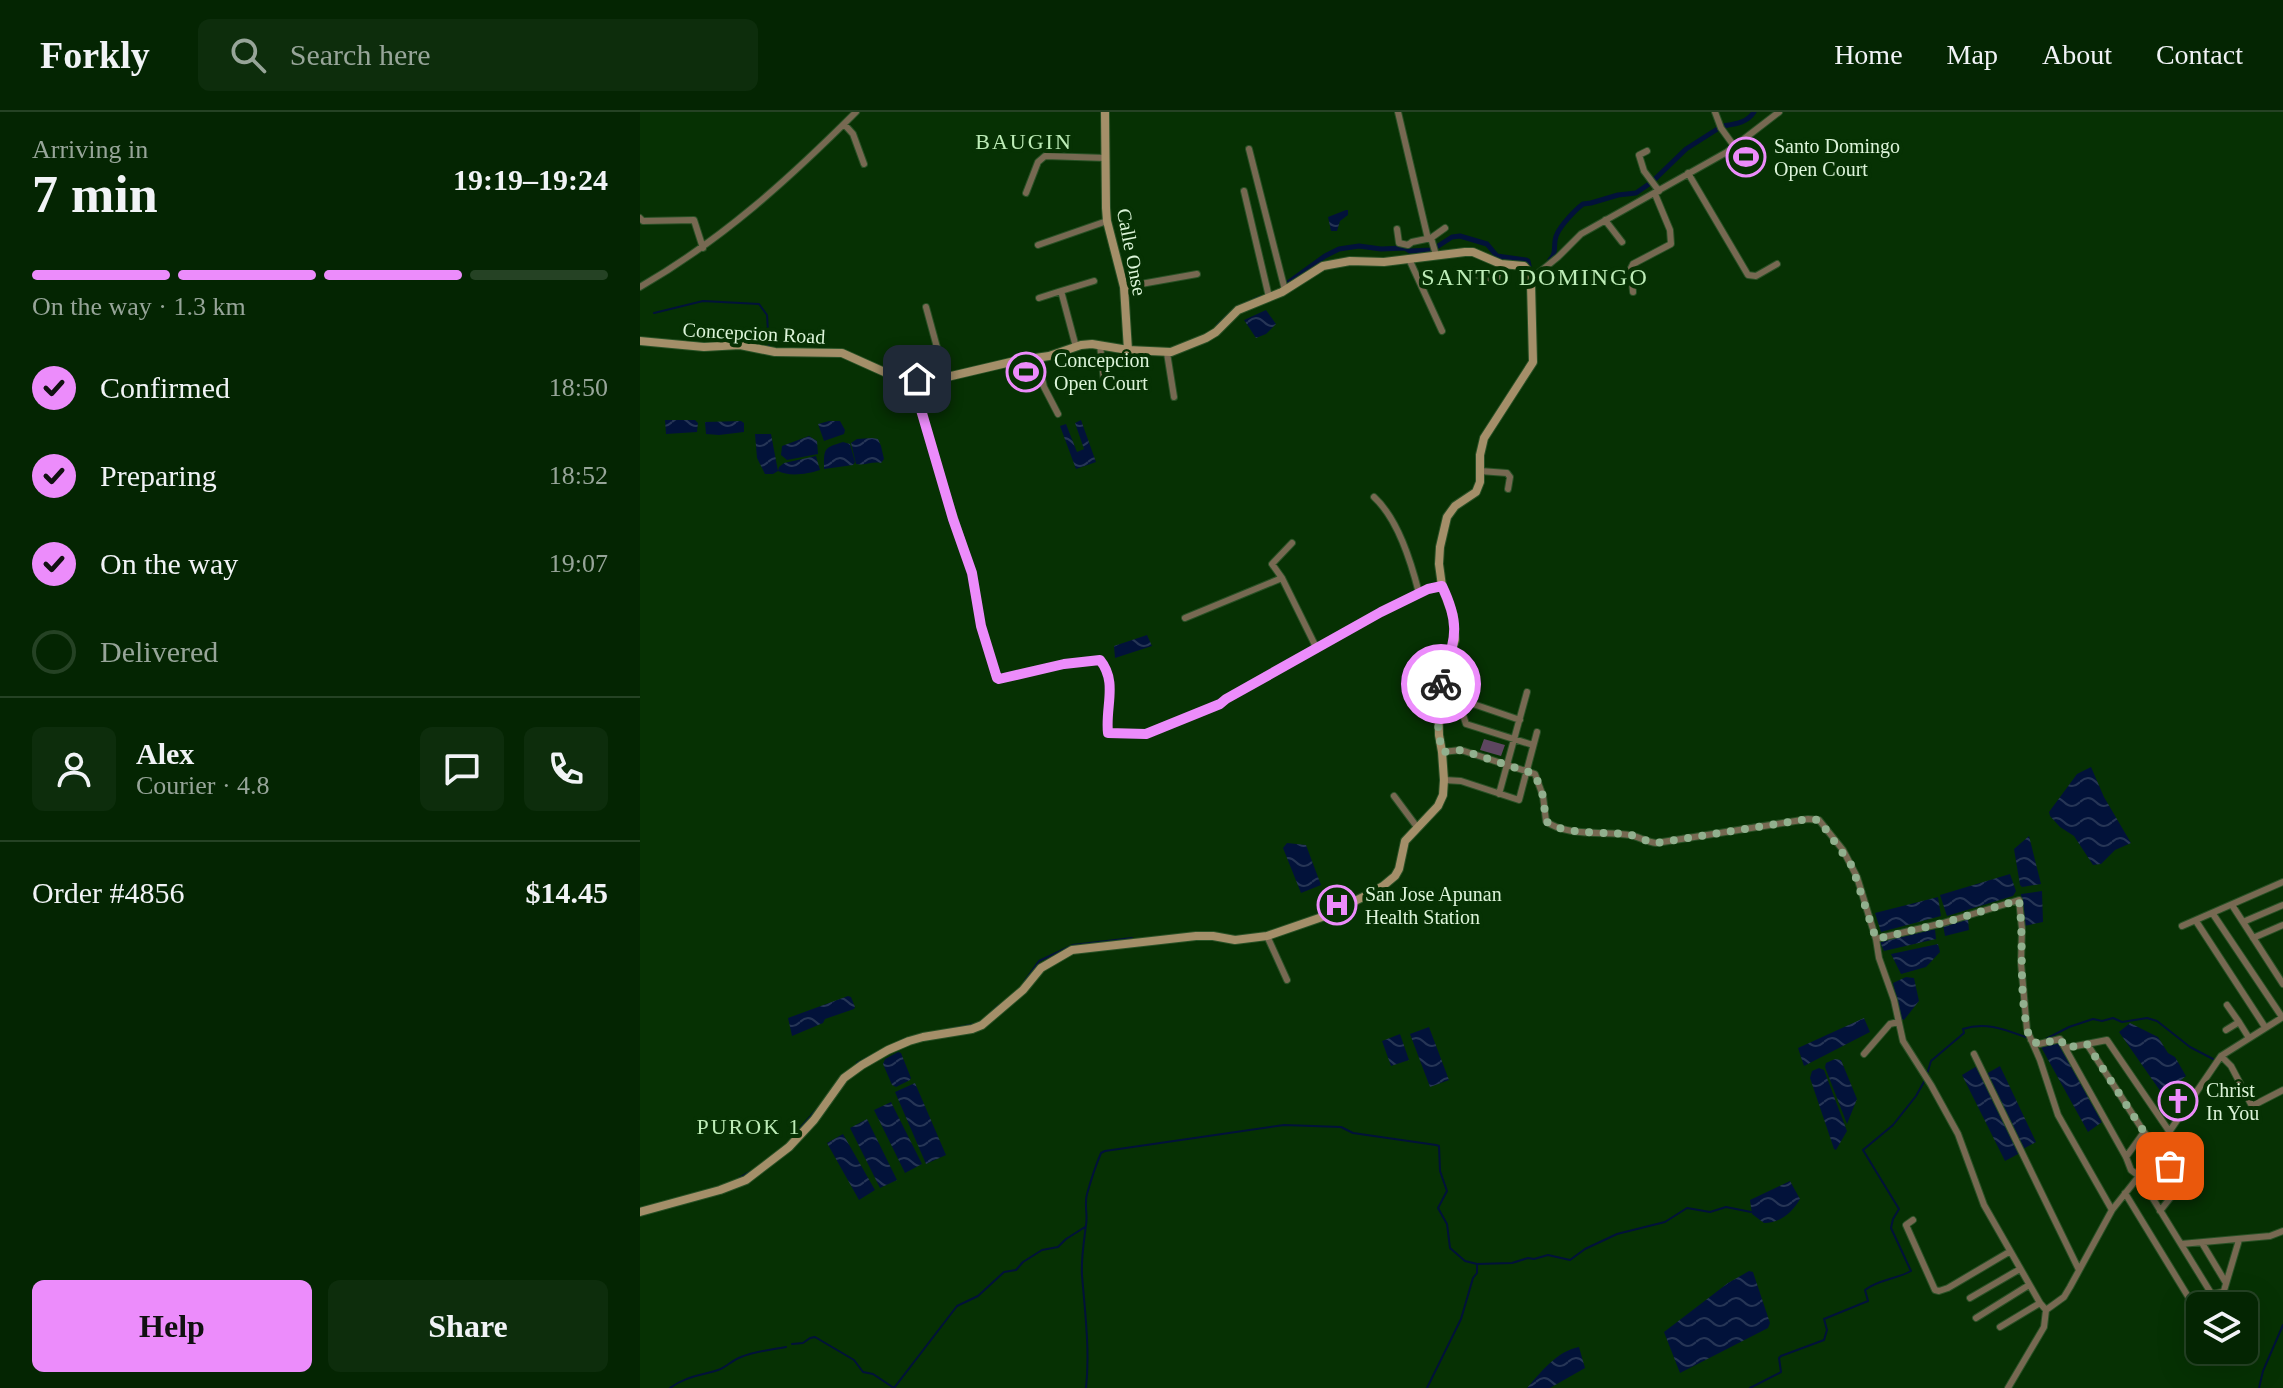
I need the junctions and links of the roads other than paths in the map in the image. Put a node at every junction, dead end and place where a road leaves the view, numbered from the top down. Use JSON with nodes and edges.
{"nodes":[{"id":1,"x":856,"y":112,"type":"edge"},
{"id":2,"x":1105,"y":112,"type":"edge"},
{"id":3,"x":1398,"y":112,"type":"edge"},
{"id":4,"x":1715,"y":112,"type":"edge"},
{"id":5,"x":1779,"y":112,"type":"edge"},
{"id":6,"x":844,"y":124,"type":"junction"},
{"id":7,"x":1734,"y":146,"type":"junction"},
{"id":8,"x":1249,"y":149,"type":"dead end"},
{"id":9,"x":1647,"y":151,"type":"dead end"},
{"id":10,"x":1106,"y":158,"type":"junction"},
{"id":11,"x":864,"y":164,"type":"dead end"},
{"id":12,"x":1688,"y":173,"type":"junction"},
{"id":13,"x":1244,"y":191,"type":"dead end"},
{"id":14,"x":1026,"y":193,"type":"dead end"},
{"id":15,"x":1657,"y":193,"type":"junction"},
{"id":16,"x":640,"y":218,"type":"edge"},
{"id":17,"x":1605,"y":220,"type":"junction"},
{"id":18,"x":1107,"y":221,"type":"junction"},
{"id":19,"x":1445,"y":228,"type":"dead end"},
{"id":20,"x":1397,"y":229,"type":"dead end"},
{"id":21,"x":1430,"y":239,"type":"junction"},
{"id":22,"x":1622,"y":242,"type":"dead end"},
{"id":23,"x":1038,"y":245,"type":"dead end"},
{"id":24,"x":703,"y":248,"type":"junction"},
{"id":25,"x":1435,"y":252,"type":"junction"},
{"id":26,"x":1409,"y":259,"type":"junction"},
{"id":27,"x":1501,"y":264,"type":"junction"},
{"id":28,"x":1777,"y":264,"type":"dead end"},
{"id":29,"x":1197,"y":274,"type":"dead end"},
{"id":30,"x":1479,"y":276,"type":"dead end"},
{"id":31,"x":1530,"y":280,"type":"junction"},
{"id":32,"x":1094,"y":281,"type":"dead end"},
{"id":33,"x":640,"y":287,"type":"edge"},
{"id":34,"x":1124,"y":287,"type":"junction"},
{"id":35,"x":1285,"y":290,"type":"junction"},
{"id":36,"x":1061,"y":291,"type":"junction"},
{"id":37,"x":1633,"y":292,"type":"dead end"},
{"id":38,"x":1269,"y":297,"type":"junction"},
{"id":39,"x":1039,"y":298,"type":"dead end"},
{"id":40,"x":926,"y":307,"type":"dead end"},
{"id":41,"x":1442,"y":331,"type":"dead end"},
{"id":42,"x":640,"y":341,"type":"edge"},
{"id":43,"x":1100,"y":345,"type":"junction"},
{"id":44,"x":1075,"y":346,"type":"junction"},
{"id":45,"x":1128,"y":347,"type":"junction"},
{"id":46,"x":1167,"y":353,"type":"junction"},
{"id":47,"x":1037,"y":358,"type":"junction"},
{"id":48,"x":947,"y":376,"type":"junction"},
{"id":49,"x":917,"y":379,"type":"junction"},
{"id":50,"x":1104,"y":381,"type":"dead end"},
{"id":51,"x":1174,"y":397,"type":"dead end"},
{"id":52,"x":1058,"y":414,"type":"dead end"},
{"id":53,"x":1480,"y":471,"type":"junction"},
{"id":54,"x":1508,"y":489,"type":"dead end"},
{"id":55,"x":1374,"y":497,"type":"dead end"},
{"id":56,"x":1292,"y":543,"type":"dead end"},
{"id":57,"x":1282,"y":578,"type":"junction"},
{"id":58,"x":1442,"y":586,"type":"junction"},
{"id":59,"x":1419,"y":593,"type":"junction"},
{"id":60,"x":1185,"y":618,"type":"dead end"},
{"id":61,"x":1316,"y":647,"type":"junction"},
{"id":62,"x":1438,"y":692,"type":"junction"},
{"id":63,"x":1527,"y":692,"type":"dead end"},
{"id":64,"x":1462,"y":699,"type":"junction"},
{"id":65,"x":1520,"y":720,"type":"junction"},
{"id":66,"x":1537,"y":732,"type":"dead end"},
{"id":67,"x":1514,"y":739,"type":"junction"},
{"id":68,"x":1533,"y":745,"type":"junction"},
{"id":69,"x":1442,"y":752,"type":"junction"},
{"id":70,"x":1507,"y":765,"type":"junction"},
{"id":71,"x":1526,"y":771,"type":"junction"},
{"id":72,"x":1444,"y":780,"type":"junction"},
{"id":73,"x":1499,"y":794,"type":"junction"},
{"id":74,"x":1394,"y":796,"type":"dead end"},
{"id":75,"x":1417,"y":827,"type":"junction"},
{"id":76,"x":2283,"y":882,"type":"edge"},
{"id":77,"x":2232,"y":905,"type":"junction"},
{"id":78,"x":2283,"y":905,"type":"edge"},
{"id":79,"x":2213,"y":914,"type":"junction"},
{"id":80,"x":2196,"y":921,"type":"junction"},
{"id":81,"x":2243,"y":922,"type":"junction"},
{"id":82,"x":2283,"y":925,"type":"edge"},
{"id":83,"x":2182,"y":926,"type":"dead end"},
{"id":84,"x":1267,"y":936,"type":"junction"},
{"id":85,"x":2253,"y":938,"type":"junction"},
{"id":86,"x":1876,"y":939,"type":"junction"},
{"id":87,"x":1287,"y":980,"type":"dead end"},
{"id":88,"x":2283,"y":984,"type":"edge"},
{"id":89,"x":2227,"y":1005,"type":"dead end"},
{"id":90,"x":2283,"y":1017,"type":"edge"},
{"id":91,"x":1898,"y":1022,"type":"junction"},
{"id":92,"x":2239,"y":1022,"type":"junction"},
{"id":93,"x":2265,"y":1027,"type":"junction"},
{"id":94,"x":2226,"y":1030,"type":"dead end"},
{"id":95,"x":2249,"y":1038,"type":"junction"},
{"id":96,"x":2031,"y":1040,"type":"junction"},
{"id":97,"x":2087,"y":1044,"type":"junction"},
{"id":98,"x":2066,"y":1048,"type":"junction"},
{"id":99,"x":1864,"y":1054,"type":"dead end"},
{"id":100,"x":1974,"y":1054,"type":"dead end"},
{"id":101,"x":2221,"y":1056,"type":"junction"},
{"id":102,"x":2126,"y":1070,"type":"junction"},
{"id":103,"x":2110,"y":1080,"type":"junction"},
{"id":104,"x":2283,"y":1090,"type":"edge"},
{"id":105,"x":2169,"y":1131,"type":"junction"},
{"id":106,"x":2144,"y":1132,"type":"junction"},
{"id":107,"x":2157,"y":1149,"type":"junction"},
{"id":108,"x":2126,"y":1157,"type":"junction"},
{"id":109,"x":2139,"y":1176,"type":"junction"},
{"id":110,"x":2125,"y":1193,"type":"junction"},
{"id":111,"x":2112,"y":1210,"type":"junction"},
{"id":112,"x":2160,"y":1211,"type":"junction"},
{"id":113,"x":640,"y":1212,"type":"edge"},
{"id":114,"x":1913,"y":1220,"type":"dead end"},
{"id":115,"x":2283,"y":1231,"type":"edge"},
{"id":116,"x":2239,"y":1240,"type":"junction"},
{"id":117,"x":2202,"y":1243,"type":"junction"},
{"id":118,"x":2181,"y":1244,"type":"junction"},
{"id":119,"x":2009,"y":1252,"type":"junction"},
{"id":120,"x":2020,"y":1269,"type":"junction"},
{"id":121,"x":2079,"y":1270,"type":"junction"},
{"id":122,"x":2226,"y":1283,"type":"junction"},
{"id":123,"x":2029,"y":1285,"type":"junction"},
{"id":124,"x":2210,"y":1292,"type":"edge"},
{"id":125,"x":2223,"y":1292,"type":"edge"},
{"id":126,"x":2186,"y":1293,"type":"edge"},
{"id":127,"x":1970,"y":1298,"type":"dead end"},
{"id":128,"x":2040,"y":1303,"type":"junction"},
{"id":129,"x":2046,"y":1310,"type":"junction"},
{"id":130,"x":1976,"y":1318,"type":"dead end"},
{"id":131,"x":2000,"y":1327,"type":"dead end"},
{"id":132,"x":2008,"y":1388,"type":"edge"}],
"edges":[{"from":1,"to":6,"type":"street"},
{"from":2,"to":10,"type":"street","name":"Calle Onse"},
{"from":3,"to":21,"type":"street"},
{"from":4,"to":7,"type":"street"},
{"from":5,"to":7,"type":"street"},
{"from":6,"to":11,"type":"street"},
{"from":6,"to":24,"type":"street"},
{"from":7,"to":12,"type":"street"},
{"from":8,"to":35,"type":"street"},
{"from":9,"to":15,"type":"street"},
{"from":10,"to":14,"type":"street"},
{"from":10,"to":18,"type":"street","name":"Calle Onse"},
{"from":12,"to":15,"type":"street"},
{"from":12,"to":28,"type":"street"},
{"from":13,"to":38,"type":"street"},
{"from":15,"to":17,"type":"street"},
{"from":15,"to":37,"type":"street"},
{"from":16,"to":24,"type":"street"},
{"from":17,"to":22,"type":"street"},
{"from":17,"to":31,"type":"street"},
{"from":18,"to":23,"type":"street"},
{"from":18,"to":34,"type":"street","name":"Calle Onse"},
{"from":19,"to":21,"type":"street"},
{"from":20,"to":21,"type":"street"},
{"from":21,"to":25,"type":"street"},
{"from":24,"to":33,"type":"street"},
{"from":25,"to":26,"type":"street"},
{"from":25,"to":27,"type":"street"},
{"from":26,"to":35,"type":"street"},
{"from":26,"to":41,"type":"street"},
{"from":27,"to":30,"type":"street"},
{"from":27,"to":31,"type":"street"},
{"from":29,"to":34,"type":"street"},
{"from":31,"to":53,"type":"street"},
{"from":32,"to":36,"type":"street"},
{"from":34,"to":45,"type":"street","name":"Calle Onse"},
{"from":35,"to":38,"type":"street"},
{"from":36,"to":39,"type":"street"},
{"from":36,"to":44,"type":"street"},
{"from":38,"to":46,"type":"street"},
{"from":40,"to":48,"type":"street"},
{"from":42,"to":49,"type":"street","name":"Concepcion Road"},
{"from":43,"to":44,"type":"street","name":"Concepcion Road"},
{"from":43,"to":45,"type":"street","name":"Concepcion Road"},
{"from":43,"to":50,"type":"street"},
{"from":44,"to":47,"type":"street","name":"Concepcion Road"},
{"from":45,"to":46,"type":"street","name":"Concepcion Road"},
{"from":46,"to":51,"type":"street"},
{"from":47,"to":48,"type":"street","name":"Concepcion Road"},
{"from":47,"to":52,"type":"street"},
{"from":48,"to":49,"type":"street","name":"Concepcion Road"},
{"from":49,"to":61,"type":"street"},
{"from":53,"to":54,"type":"street"},
{"from":53,"to":58,"type":"street"},
{"from":55,"to":59,"type":"street"},
{"from":56,"to":57,"type":"street"},
{"from":57,"to":60,"type":"street"},
{"from":57,"to":61,"type":"street"},
{"from":58,"to":59,"type":"street"},
{"from":58,"to":62,"type":"street"},
{"from":59,"to":61,"type":"street"},
{"from":62,"to":64,"type":"street"},
{"from":62,"to":69,"type":"street"},
{"from":63,"to":65,"type":"street"},
{"from":64,"to":65,"type":"street"},
{"from":64,"to":67,"type":"street"},
{"from":65,"to":67,"type":"street"},
{"from":66,"to":68,"type":"street"},
{"from":67,"to":68,"type":"street"},
{"from":67,"to":70,"type":"street"},
{"from":68,"to":71,"type":"street"},
{"from":69,"to":70,"type":"street"},
{"from":69,"to":72,"type":"street"},
{"from":70,"to":71,"type":"street"},
{"from":70,"to":73,"type":"street"},
{"from":71,"to":73,"type":"street"},
{"from":71,"to":86,"type":"street"},
{"from":72,"to":73,"type":"street"},
{"from":72,"to":75,"type":"street"},
{"from":74,"to":75,"type":"street"},
{"from":75,"to":84,"type":"street"},
{"from":76,"to":77,"type":"street"},
{"from":77,"to":79,"type":"street"},
{"from":77,"to":81,"type":"street"},
{"from":78,"to":81,"type":"street"},
{"from":79,"to":80,"type":"street"},
{"from":79,"to":90,"type":"street"},
{"from":80,"to":83,"type":"street"},
{"from":80,"to":93,"type":"street"},
{"from":81,"to":85,"type":"street"},
{"from":82,"to":85,"type":"street"},
{"from":84,"to":87,"type":"street"},
{"from":84,"to":113,"type":"street"},
{"from":85,"to":88,"type":"street"},
{"from":86,"to":91,"type":"street"},
{"from":86,"to":96,"type":"street"},
{"from":89,"to":92,"type":"street"},
{"from":90,"to":93,"type":"street"},
{"from":91,"to":99,"type":"street"},
{"from":91,"to":119,"type":"street"},
{"from":92,"to":94,"type":"street"},
{"from":92,"to":95,"type":"street"},
{"from":93,"to":95,"type":"street"},
{"from":95,"to":101,"type":"street"},
{"from":96,"to":98,"type":"street"},
{"from":96,"to":111,"type":"street"},
{"from":97,"to":98,"type":"street"},
{"from":97,"to":102,"type":"street"},
{"from":97,"to":103,"type":"street"},
{"from":98,"to":108,"type":"street"},
{"from":100,"to":121,"type":"street"},
{"from":101,"to":104,"type":"street"},
{"from":101,"to":105,"type":"street"},
{"from":102,"to":103,"type":"street"},
{"from":102,"to":105,"type":"street"},
{"from":103,"to":106,"type":"street"},
{"from":105,"to":107,"type":"street"},
{"from":106,"to":107,"type":"street"},
{"from":106,"to":108,"type":"street"},
{"from":107,"to":109,"type":"street"},
{"from":107,"to":112,"type":"street"},
{"from":108,"to":109,"type":"street"},
{"from":109,"to":110,"type":"street"},
{"from":109,"to":112,"type":"street"},
{"from":110,"to":111,"type":"street"},
{"from":110,"to":126,"type":"street"},
{"from":111,"to":121,"type":"street"},
{"from":112,"to":118,"type":"street"},
{"from":114,"to":119,"type":"street"},
{"from":115,"to":116,"type":"street"},
{"from":116,"to":117,"type":"street"},
{"from":116,"to":122,"type":"street"},
{"from":117,"to":118,"type":"street"},
{"from":117,"to":122,"type":"street"},
{"from":118,"to":124,"type":"street"},
{"from":119,"to":120,"type":"street"},
{"from":120,"to":123,"type":"street"},
{"from":120,"to":127,"type":"street"},
{"from":121,"to":129,"type":"street"},
{"from":122,"to":125,"type":"street"},
{"from":123,"to":128,"type":"street"},
{"from":123,"to":130,"type":"street"},
{"from":128,"to":129,"type":"street"},
{"from":128,"to":131,"type":"street"},
{"from":129,"to":132,"type":"street"}]}
